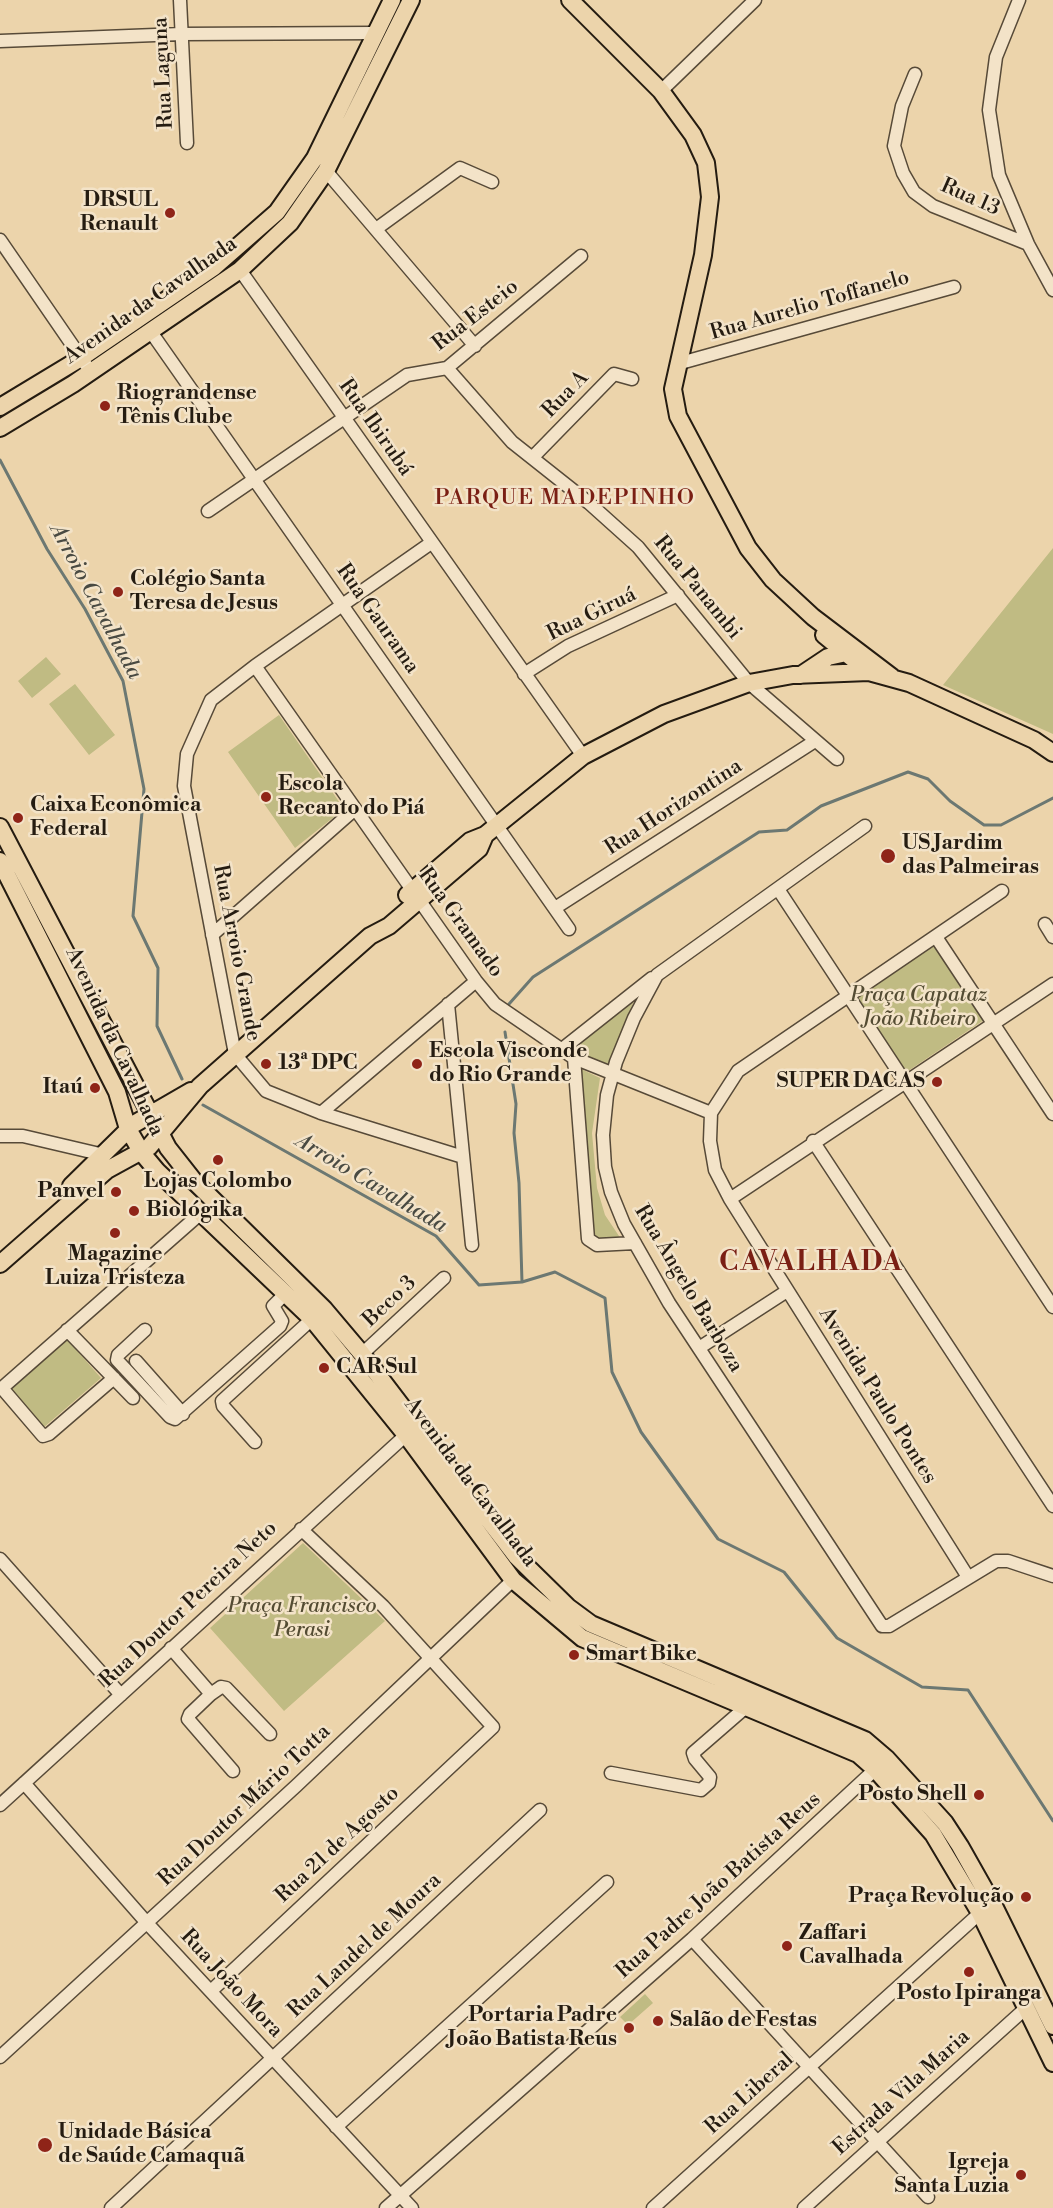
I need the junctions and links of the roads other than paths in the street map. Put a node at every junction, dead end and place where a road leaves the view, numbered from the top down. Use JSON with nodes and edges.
{"nodes":[{"id":1,"x":180,"y":0,"type":"edge"},
{"id":2,"x":392,"y":0,"type":"edge"},
{"id":3,"x":411,"y":0,"type":"edge"},
{"id":4,"x":570,"y":0,"type":"edge"},
{"id":5,"x":755,"y":0,"type":"edge"},
{"id":6,"x":1019,"y":0,"type":"edge"},
{"id":7,"x":375,"y":33,"type":"junction"},
{"id":8,"x":181,"y":34,"type":"junction"},
{"id":9,"x":0,"y":41,"type":"edge"},
{"id":10,"x":915,"y":74,"type":"dead end"},
{"id":11,"x":661,"y":91,"type":"junction"},
{"id":12,"x":187,"y":143,"type":"dead end"},
{"id":13,"x":326,"y":171,"type":"junction"},
{"id":14,"x":492,"y":182,"type":"dead end"},
{"id":15,"x":376,"y":229,"type":"junction"},
{"id":16,"x":0,"y":240,"type":"edge"},
{"id":17,"x":1028,"y":244,"type":"junction"},
{"id":18,"x":581,"y":256,"type":"dead end"},
{"id":19,"x":240,"y":270,"type":"junction"},
{"id":20,"x":954,"y":287,"type":"dead end"},
{"id":21,"x":1053,"y":290,"type":"edge"},
{"id":22,"x":151,"y":332,"type":"junction"},
{"id":23,"x":475,"y":346,"type":"junction"},
{"id":24,"x":81,"y":358,"type":"junction"},
{"id":25,"x":677,"y":364,"type":"junction"},
{"id":26,"x":447,"y":368,"type":"junction"},
{"id":27,"x":91,"y":372,"type":"junction"},
{"id":28,"x":632,"y":379,"type":"dead end"},
{"id":29,"x":0,"y":407,"type":"edge"},
{"id":30,"x":344,"y":416,"type":"junction"},
{"id":31,"x":0,"y":428,"type":"edge"},
{"id":32,"x":532,"y":458,"type":"junction"},
{"id":33,"x":254,"y":478,"type":"junction"},
{"id":34,"x":208,"y":511,"type":"dead end"},
{"id":35,"x":431,"y":543,"type":"junction"},
{"id":36,"x":678,"y":596,"type":"junction"},
{"id":37,"x":343,"y":604,"type":"junction"},
{"id":38,"x":821,"y":624,"type":"junction"},
{"id":39,"x":844,"y":652,"type":"junction"},
{"id":40,"x":255,"y":666,"type":"junction"},
{"id":41,"x":873,"y":667,"type":"junction"},
{"id":42,"x":806,"y":671,"type":"junction"},
{"id":43,"x":524,"y":674,"type":"junction"},
{"id":44,"x":828,"y":675,"type":"junction"},
{"id":45,"x":749,"y":683,"type":"junction"},
{"id":46,"x":815,"y":741,"type":"junction"},
{"id":47,"x":1053,"y":753,"type":"edge"},
{"id":48,"x":583,"y":756,"type":"junction"},
{"id":49,"x":837,"y":759,"type":"dead end"},
{"id":50,"x":355,"y":809,"type":"junction"},
{"id":51,"x":865,"y":826,"type":"dead end"},
{"id":52,"x":0,"y":827,"type":"edge"},
{"id":53,"x":490,"y":829,"type":"junction"},
{"id":54,"x":0,"y":861,"type":"edge"},
{"id":55,"x":778,"y":889,"type":"junction"},
{"id":56,"x":1002,"y":891,"type":"dead end"},
{"id":57,"x":416,"y":894,"type":"junction"},
{"id":58,"x":555,"y":908,"type":"junction"},
{"id":59,"x":1045,"y":924,"type":"dead end"},
{"id":60,"x":569,"y":929,"type":"dead end"},
{"id":61,"x":212,"y":935,"type":"junction"},
{"id":62,"x":936,"y":937,"type":"junction"},
{"id":63,"x":1053,"y":937,"type":"edge"},
{"id":64,"x":657,"y":975,"type":"junction"},
{"id":65,"x":476,"y":981,"type":"junction"},
{"id":66,"x":1053,"y":984,"type":"edge"},
{"id":67,"x":848,"y":996,"type":"junction"},
{"id":68,"x":448,"y":1004,"type":"junction"},
{"id":69,"x":995,"y":1022,"type":"junction"},
{"id":70,"x":561,"y":1050,"type":"junction"},
{"id":71,"x":235,"y":1054,"type":"junction"},
{"id":72,"x":574,"y":1058,"type":"junction"},
{"id":73,"x":612,"y":1075,"type":"junction"},
{"id":74,"x":905,"y":1081,"type":"junction"},
{"id":75,"x":200,"y":1086,"type":"junction"},
{"id":76,"x":321,"y":1113,"type":"junction"},
{"id":77,"x":711,"y":1113,"type":"junction"},
{"id":78,"x":1053,"y":1114,"type":"edge"},
{"id":79,"x":149,"y":1115,"type":"junction"},
{"id":80,"x":129,"y":1129,"type":"junction"},
{"id":81,"x":159,"y":1135,"type":"junction"},
{"id":82,"x":0,"y":1136,"type":"edge"},
{"id":83,"x":813,"y":1141,"type":"junction"},
{"id":84,"x":142,"y":1153,"type":"junction"},
{"id":85,"x":463,"y":1157,"type":"junction"},
{"id":86,"x":106,"y":1163,"type":"junction"},
{"id":87,"x":157,"y":1171,"type":"junction"},
{"id":88,"x":730,"y":1199,"type":"junction"},
{"id":89,"x":201,"y":1213,"type":"junction"},
{"id":90,"x":635,"y":1243,"type":"junction"},
{"id":91,"x":472,"y":1245,"type":"dead end"},
{"id":92,"x":0,"y":1251,"type":"edge"},
{"id":93,"x":0,"y":1264,"type":"edge"},
{"id":94,"x":444,"y":1278,"type":"dead end"},
{"id":95,"x":788,"y":1291,"type":"junction"},
{"id":96,"x":286,"y":1293,"type":"junction"},
{"id":97,"x":1053,"y":1307,"type":"edge"},
{"id":98,"x":312,"y":1319,"type":"junction"},
{"id":99,"x":67,"y":1330,"type":"junction"},
{"id":100,"x":145,"y":1330,"type":"dead end"},
{"id":101,"x":699,"y":1348,"type":"junction"},
{"id":102,"x":362,"y":1354,"type":"junction"},
{"id":103,"x":136,"y":1361,"type":"dead end"},
{"id":104,"x":114,"y":1378,"type":"junction"},
{"id":105,"x":133,"y":1398,"type":"dead end"},
{"id":106,"x":183,"y":1413,"type":"junction"},
{"id":107,"x":405,"y":1435,"type":"junction"},
{"id":108,"x":255,"y":1442,"type":"dead end"},
{"id":109,"x":1053,"y":1506,"type":"edge"},
{"id":110,"x":301,"y":1529,"type":"junction"},
{"id":111,"x":0,"y":1559,"type":"edge"},
{"id":112,"x":1053,"y":1576,"type":"edge"},
{"id":113,"x":968,"y":1577,"type":"junction"},
{"id":114,"x":513,"y":1580,"type":"junction"},
{"id":115,"x":568,"y":1607,"type":"junction"},
{"id":116,"x":171,"y":1648,"type":"junction"},
{"id":117,"x":431,"y":1658,"type":"junction"},
{"id":118,"x":212,"y":1694,"type":"junction"},
{"id":119,"x":121,"y":1695,"type":"junction"},
{"id":120,"x":746,"y":1707,"type":"junction"},
{"id":121,"x":270,"y":1734,"type":"dead end"},
{"id":122,"x":881,"y":1763,"type":"junction"},
{"id":123,"x":233,"y":1771,"type":"dead end"},
{"id":124,"x":610,"y":1773,"type":"dead end"},
{"id":125,"x":24,"y":1783,"type":"junction"},
{"id":126,"x":0,"y":1805,"type":"edge"},
{"id":127,"x":540,"y":1810,"type":"dead end"},
{"id":128,"x":607,"y":1882,"type":"dead end"},
{"id":129,"x":980,"y":1913,"type":"junction"},
{"id":130,"x":147,"y":1923,"type":"junction"},
{"id":131,"x":692,"y":1939,"type":"junction"},
{"id":132,"x":1022,"y":1961,"type":"junction"},
{"id":133,"x":211,"y":1991,"type":"junction"},
{"id":134,"x":1026,"y":2008,"type":"junction"},
{"id":135,"x":1053,"y":2026,"type":"edge"},
{"id":136,"x":0,"y":2057,"type":"edge"},
{"id":137,"x":273,"y":2059,"type":"junction"},
{"id":138,"x":1053,"y":2063,"type":"edge"},
{"id":139,"x":808,"y":2068,"type":"junction"},
{"id":140,"x":336,"y":2127,"type":"junction"},
{"id":141,"x":877,"y":2141,"type":"junction"},
{"id":142,"x":400,"y":2195,"type":"junction"},
{"id":143,"x":928,"y":2197,"type":"dead end"},
{"id":144,"x":111,"y":2208,"type":"edge"},
{"id":145,"x":386,"y":2208,"type":"edge"},
{"id":146,"x":412,"y":2208,"type":"edge"},
{"id":147,"x":653,"y":2208,"type":"edge"},
{"id":148,"x":804,"y":2208,"type":"edge"}],
"edges":[{"from":1,"to":8,"type":"street","name":"Rua Laguna"},
{"from":2,"to":7,"type":"main road","name":"Avenida da Cavalhada"},
{"from":3,"to":13,"type":"main road","name":"Avenida da Cavalhada"},
{"from":4,"to":11,"type":"main road"},
{"from":5,"to":11,"type":"street"},
{"from":6,"to":17,"type":"street"},
{"from":7,"to":8,"type":"street"},
{"from":7,"to":24,"type":"main road","name":"Avenida da Cavalhada"},
{"from":8,"to":9,"type":"street"},
{"from":8,"to":12,"type":"street","name":"Rua Laguna"},
{"from":10,"to":17,"type":"street","name":"Rua 13"},
{"from":11,"to":25,"type":"main road"},
{"from":13,"to":15,"type":"street"},
{"from":13,"to":19,"type":"main road","name":"Avenida da Cavalhada"},
{"from":14,"to":15,"type":"street"},
{"from":15,"to":23,"type":"street"},
{"from":16,"to":24,"type":"street"},
{"from":17,"to":21,"type":"street"},
{"from":18,"to":23,"type":"street","name":"Rua Esteio"},
{"from":19,"to":22,"type":"main road","name":"Avenida da Cavalhada"},
{"from":19,"to":30,"type":"street","name":"Rua Ibirubá"},
{"from":20,"to":25,"type":"street","name":"Rua Aurelio Toffanelo"},
{"from":22,"to":27,"type":"main road","name":"Avenida da Cavalhada"},
{"from":22,"to":33,"type":"street","name":"Rua Gaurama"},
{"from":23,"to":26,"type":"street","name":"Rua Esteio"},
{"from":24,"to":27,"type":"street"},
{"from":24,"to":29,"type":"main road","name":"Avenida da Cavalhada"},
{"from":25,"to":38,"type":"main road"},
{"from":26,"to":30,"type":"street","name":"Rua Esteio"},
{"from":26,"to":32,"type":"street","name":"Rua Panambi"},
{"from":27,"to":31,"type":"main road","name":"Avenida da Cavalhada"},
{"from":28,"to":32,"type":"street","name":"Rua A"},
{"from":30,"to":33,"type":"street","name":"Rua Esteio"},
{"from":30,"to":35,"type":"street","name":"Rua Ibirubá"},
{"from":32,"to":36,"type":"street","name":"Rua Panambi"},
{"from":33,"to":34,"type":"street","name":"Rua Esteio"},
{"from":33,"to":37,"type":"street","name":"Rua Gaurama"},
{"from":35,"to":37,"type":"street","name":"Rua Arroio Grande"},
{"from":35,"to":43,"type":"street","name":"Rua Ibirubá"},
{"from":36,"to":43,"type":"street","name":"Rua Giruá"},
{"from":36,"to":45,"type":"street","name":"Rua Panambi"},
{"from":37,"to":40,"type":"street","name":"Rua Arroio Grande"},
{"from":37,"to":53,"type":"street","name":"Rua Gaurama"},
{"from":38,"to":39,"type":"main road"},
{"from":38,"to":41,"type":"main road"},
{"from":38,"to":42,"type":"main road"},
{"from":39,"to":41,"type":"main road"},
{"from":39,"to":42,"type":"main road"},
{"from":39,"to":44,"type":"main road"},
{"from":40,"to":50,"type":"street","name":"Rua Gramado"},
{"from":40,"to":61,"type":"street","name":"Rua Arroio Grande"},
{"from":41,"to":44,"type":"main road"},
{"from":41,"to":47,"type":"main road"},
{"from":42,"to":44,"type":"main road"},
{"from":42,"to":45,"type":"main road"},
{"from":43,"to":48,"type":"street","name":"Rua Ibirubá"},
{"from":45,"to":46,"type":"street","name":"Rua Panambi"},
{"from":45,"to":48,"type":"main road"},
{"from":46,"to":49,"type":"street","name":"Rua Panambi"},
{"from":46,"to":58,"type":"street","name":"Rua Horizontina"},
{"from":48,"to":53,"type":"main road"},
{"from":50,"to":57,"type":"street","name":"Rua Gramado"},
{"from":50,"to":61,"type":"street"},
{"from":51,"to":55,"type":"street","name":"Rua Ângelo Barboza"},
{"from":52,"to":79,"type":"main road","name":"Avenida da Cavalhada"},
{"from":53,"to":57,"type":"main road"},
{"from":53,"to":58,"type":"street","name":"Rua Gaurama"},
{"from":54,"to":80,"type":"main road","name":"Avenida da Cavalhada"},
{"from":55,"to":64,"type":"street","name":"Rua Ângelo Barboza"},
{"from":55,"to":67,"type":"street"},
{"from":56,"to":62,"type":"street"},
{"from":57,"to":65,"type":"street","name":"Rua Gramado"},
{"from":57,"to":71,"type":"main road"},
{"from":58,"to":60,"type":"street","name":"Rua Gaurama"},
{"from":59,"to":63,"type":"street"},
{"from":61,"to":71,"type":"street","name":"Rua Arroio Grande"},
{"from":62,"to":67,"type":"street"},
{"from":62,"to":69,"type":"street"},
{"from":64,"to":70,"type":"street"},
{"from":64,"to":73,"type":"street","name":"Rua Ângelo Barboza"},
{"from":65,"to":68,"type":"street"},
{"from":65,"to":70,"type":"street","name":"Rua Gramado"},
{"from":66,"to":69,"type":"street"},
{"from":67,"to":74,"type":"street"},
{"from":67,"to":77,"type":"street"},
{"from":68,"to":76,"type":"street"},
{"from":68,"to":85,"type":"street"},
{"from":69,"to":74,"type":"street"},
{"from":69,"to":78,"type":"street"},
{"from":70,"to":72,"type":"street","name":"Rua Gramado"},
{"from":71,"to":75,"type":"main road"},
{"from":71,"to":76,"type":"street","name":"Rua Arroio Grande"},
{"from":72,"to":73,"type":"street","name":"Rua Gramado"},
{"from":72,"to":90,"type":"street"},
{"from":73,"to":77,"type":"street","name":"Rua Gramado"},
{"from":73,"to":90,"type":"street","name":"Rua Ângelo Barboza"},
{"from":74,"to":83,"type":"street"},
{"from":74,"to":97,"type":"street"},
{"from":75,"to":79,"type":"main road"},
{"from":75,"to":81,"type":"main road"},
{"from":76,"to":85,"type":"street","name":"Rua Arroio Grande"},
{"from":77,"to":88,"type":"street","name":"Avenida Paulo Pontes"},
{"from":79,"to":80,"type":"main road"},
{"from":79,"to":81,"type":"main road","name":"Avenida da Cavalhada"},
{"from":80,"to":84,"type":"main road","name":"Avenida da Cavalhada"},
{"from":80,"to":86,"type":"main road"},
{"from":81,"to":84,"type":"main road"},
{"from":81,"to":102,"type":"main road","name":"Avenida da Cavalhada"},
{"from":82,"to":86,"type":"street"},
{"from":83,"to":88,"type":"street"},
{"from":83,"to":109,"type":"street"},
{"from":84,"to":86,"type":"main road"},
{"from":84,"to":87,"type":"main road","name":"Avenida da Cavalhada"},
{"from":85,"to":91,"type":"street"},
{"from":86,"to":87,"type":"main road"},
{"from":86,"to":92,"type":"main road"},
{"from":86,"to":93,"type":"main road"},
{"from":87,"to":89,"type":"main road","name":"Avenida da Cavalhada"},
{"from":88,"to":95,"type":"street","name":"Avenida Paulo Pontes"},
{"from":89,"to":96,"type":"main road","name":"Avenida da Cavalhada"},
{"from":89,"to":99,"type":"street"},
{"from":90,"to":101,"type":"street","name":"Rua Ângelo Barboza"},
{"from":94,"to":102,"type":"street","name":"Beco 3"},
{"from":95,"to":101,"type":"street"},
{"from":95,"to":113,"type":"street","name":"Avenida Paulo Pontes"},
{"from":96,"to":98,"type":"main road","name":"Avenida da Cavalhada"},
{"from":96,"to":106,"type":"street"},
{"from":98,"to":107,"type":"main road","name":"Avenida da Cavalhada"},
{"from":98,"to":108,"type":"street"},
{"from":99,"to":104,"type":"street"},
{"from":99,"to":104,"type":"street"},
{"from":100,"to":106,"type":"street"},
{"from":101,"to":113,"type":"street","name":"Rua Ângelo Barboza"},
{"from":102,"to":115,"type":"main road","name":"Avenida da Cavalhada"},
{"from":103,"to":106,"type":"street"},
{"from":104,"to":105,"type":"street"},
{"from":107,"to":110,"type":"street","name":"Rua Doutor Pereira Neto"},
{"from":107,"to":114,"type":"main road","name":"Avenida da Cavalhada"},
{"from":110,"to":116,"type":"street","name":"Rua Doutor Pereira Neto"},
{"from":110,"to":117,"type":"street"},
{"from":111,"to":119,"type":"street"},
{"from":112,"to":113,"type":"street"},
{"from":114,"to":115,"type":"main road"},
{"from":114,"to":117,"type":"street","name":"Rua Doutor Mário Totta"},
{"from":114,"to":120,"type":"main road","name":"Avenida da Cavalhada"},
{"from":115,"to":122,"type":"main road","name":"Avenida da Cavalhada"},
{"from":116,"to":118,"type":"street"},
{"from":116,"to":119,"type":"street","name":"Rua Doutor Pereira Neto"},
{"from":117,"to":130,"type":"street","name":"Rua Doutor Mário Totta"},
{"from":117,"to":133,"type":"street","name":"Rua 21 de Agosto"},
{"from":118,"to":121,"type":"street"},
{"from":118,"to":123,"type":"street"},
{"from":119,"to":125,"type":"street","name":"Rua Doutor Pereira Neto"},
{"from":120,"to":122,"type":"main road","name":"Avenida da Cavalhada"},
{"from":120,"to":124,"type":"street"},
{"from":122,"to":129,"type":"main road","name":"Avenida da Cavalhada"},
{"from":122,"to":131,"type":"street","name":"Rua Padre João Batista Reus"},
{"from":122,"to":132,"type":"main road","name":"Avenida da Cavalhada"},
{"from":125,"to":126,"type":"street","name":"Rua Doutor Pereira Neto"},
{"from":125,"to":130,"type":"street","name":"Rua João Mora"},
{"from":127,"to":137,"type":"street","name":"Rua Landel de Moura"},
{"from":128,"to":140,"type":"street"},
{"from":129,"to":132,"type":"main road"},
{"from":129,"to":134,"type":"main road","name":"Avenida da Cavalhada"},
{"from":129,"to":139,"type":"street","name":"Rua Liberal"},
{"from":130,"to":133,"type":"street","name":"Rua João Mora"},
{"from":130,"to":136,"type":"street","name":"Rua Doutor Mário Totta"},
{"from":131,"to":139,"type":"street"},
{"from":131,"to":142,"type":"street","name":"Rua Padre João Batista Reus"},
{"from":132,"to":135,"type":"main road","name":"Avenida da Cavalhada"},
{"from":133,"to":137,"type":"street","name":"Rua João Mora"},
{"from":134,"to":138,"type":"main road","name":"Avenida da Cavalhada"},
{"from":134,"to":141,"type":"street","name":"Estrada Vila Maria"},
{"from":137,"to":140,"type":"street","name":"Rua João Mora"},
{"from":137,"to":144,"type":"street","name":"Rua Landel de Moura"},
{"from":139,"to":141,"type":"street"},
{"from":139,"to":147,"type":"street","name":"Rua Liberal"},
{"from":140,"to":142,"type":"street","name":"Rua João Mora"},
{"from":141,"to":143,"type":"street"},
{"from":141,"to":148,"type":"street","name":"Estrada Vila Maria"},
{"from":142,"to":145,"type":"street","name":"Rua Padre João Batista Reus"},
{"from":142,"to":146,"type":"street","name":"Rua João Mora"}]}
